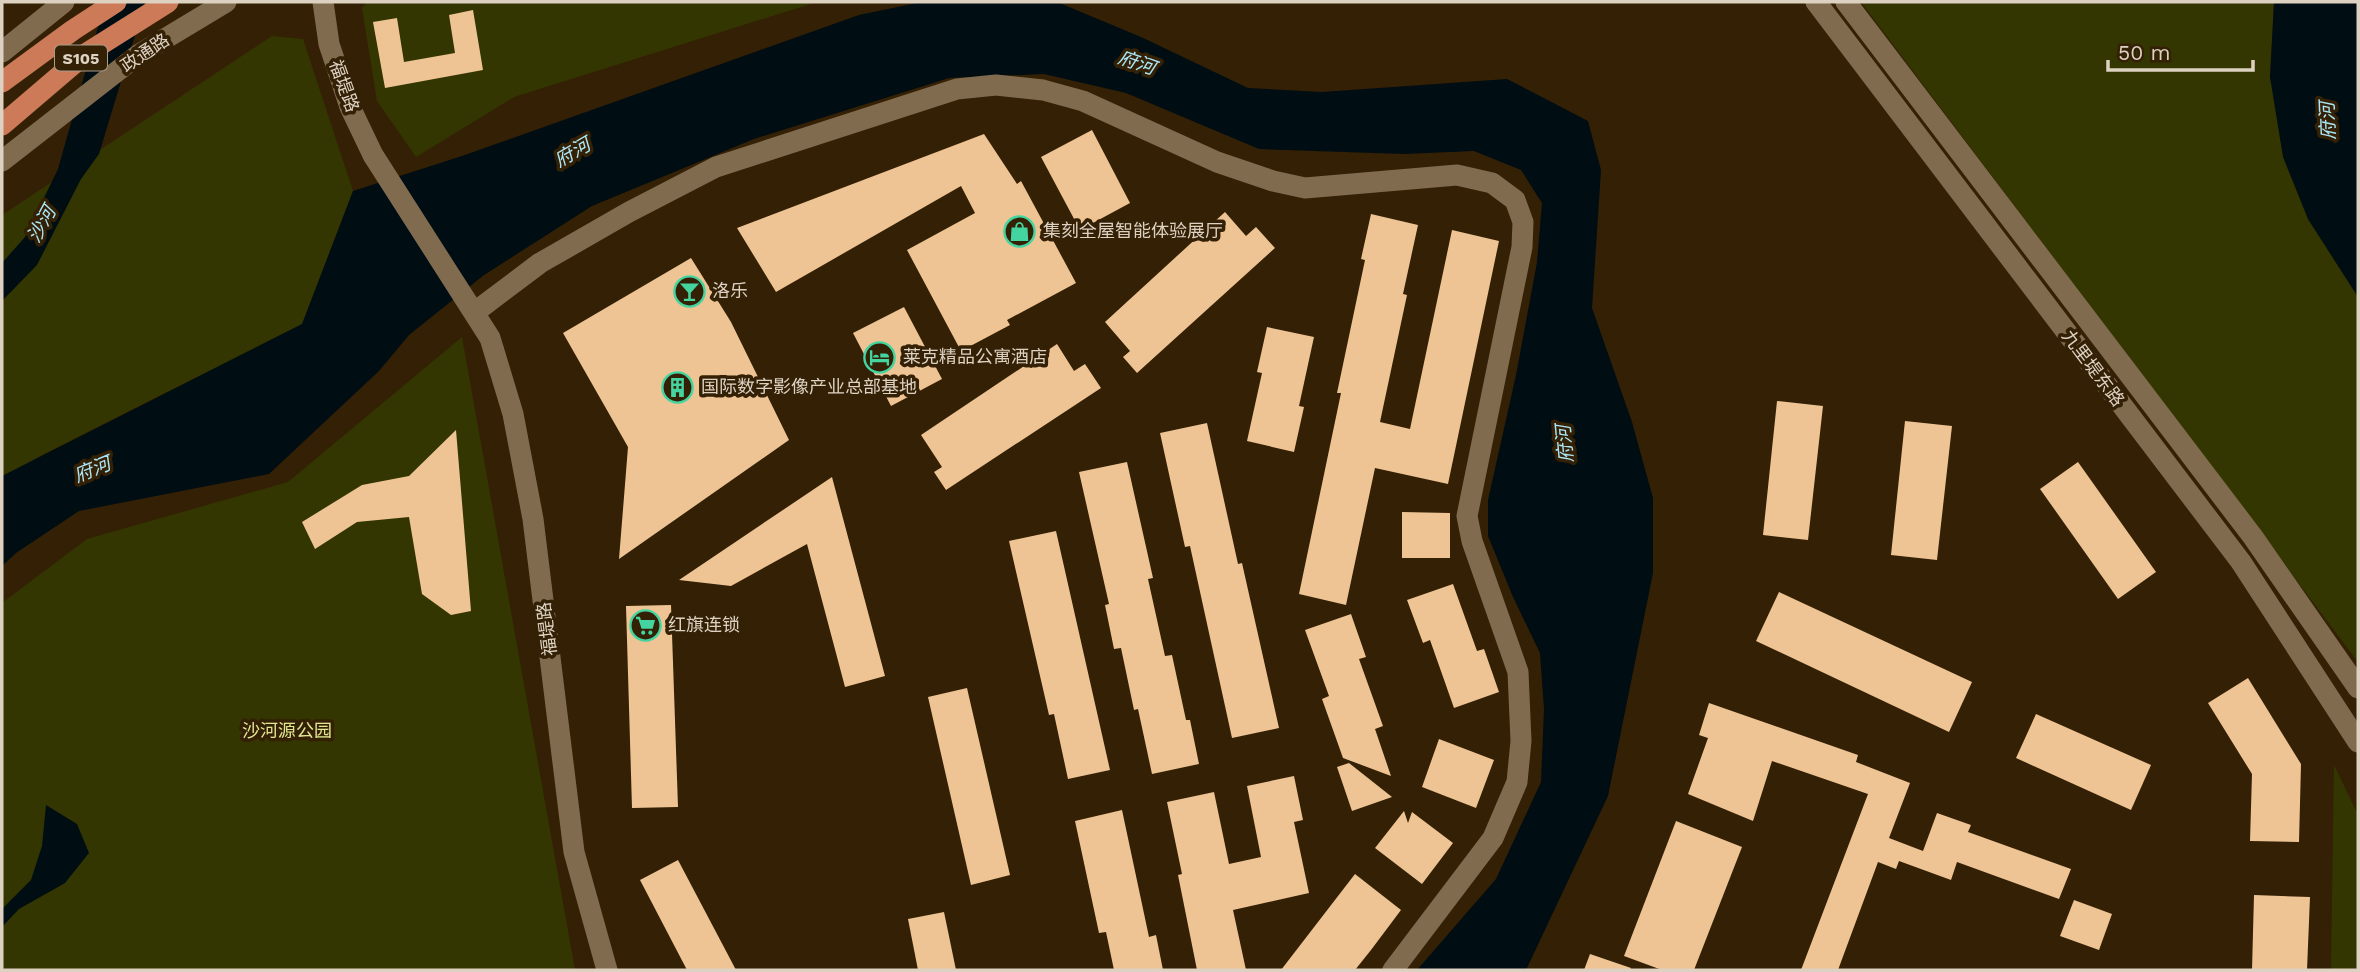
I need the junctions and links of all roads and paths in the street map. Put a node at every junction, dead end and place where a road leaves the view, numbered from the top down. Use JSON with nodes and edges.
{"nodes":[{"id":1,"x":64,"y":2,"type":"edge"},
{"id":2,"x":116,"y":2,"type":"edge"},
{"id":3,"x":169,"y":2,"type":"edge"},
{"id":4,"x":226,"y":2,"type":"edge"},
{"id":5,"x":323,"y":2,"type":"edge"},
{"id":6,"x":1816,"y":2,"type":"edge"},
{"id":7,"x":1846,"y":2,"type":"edge"},
{"id":8,"x":2,"y":52,"type":"edge"},
{"id":9,"x":2,"y":82,"type":"edge"},
{"id":10,"x":2,"y":125,"type":"edge"},
{"id":11,"x":2,"y":161,"type":"edge"},
{"id":12,"x":469,"y":304,"type":"junction"},
{"id":13,"x":2358,"y":688,"type":"edge"},
{"id":14,"x":2358,"y":742,"type":"edge"},
{"id":15,"x":607,"y":970,"type":"edge"},
{"id":16,"x":1393,"y":970,"type":"edge"}],
"edges":[{"from":1,"to":8,"type":"street"},
{"from":2,"to":9,"type":"highway","number":"S105"},
{"from":3,"to":10,"type":"highway","number":"S105"},
{"from":4,"to":11,"type":"street","name":"政通路","number":"S105"},
{"from":5,"to":12,"type":"street","name":"福堤路"},
{"from":6,"to":14,"type":"street","name":"九里堤东路"},
{"from":7,"to":13,"type":"street"},
{"from":12,"to":15,"type":"street","name":"福堤路"},
{"from":12,"to":16,"type":"street"}]}
